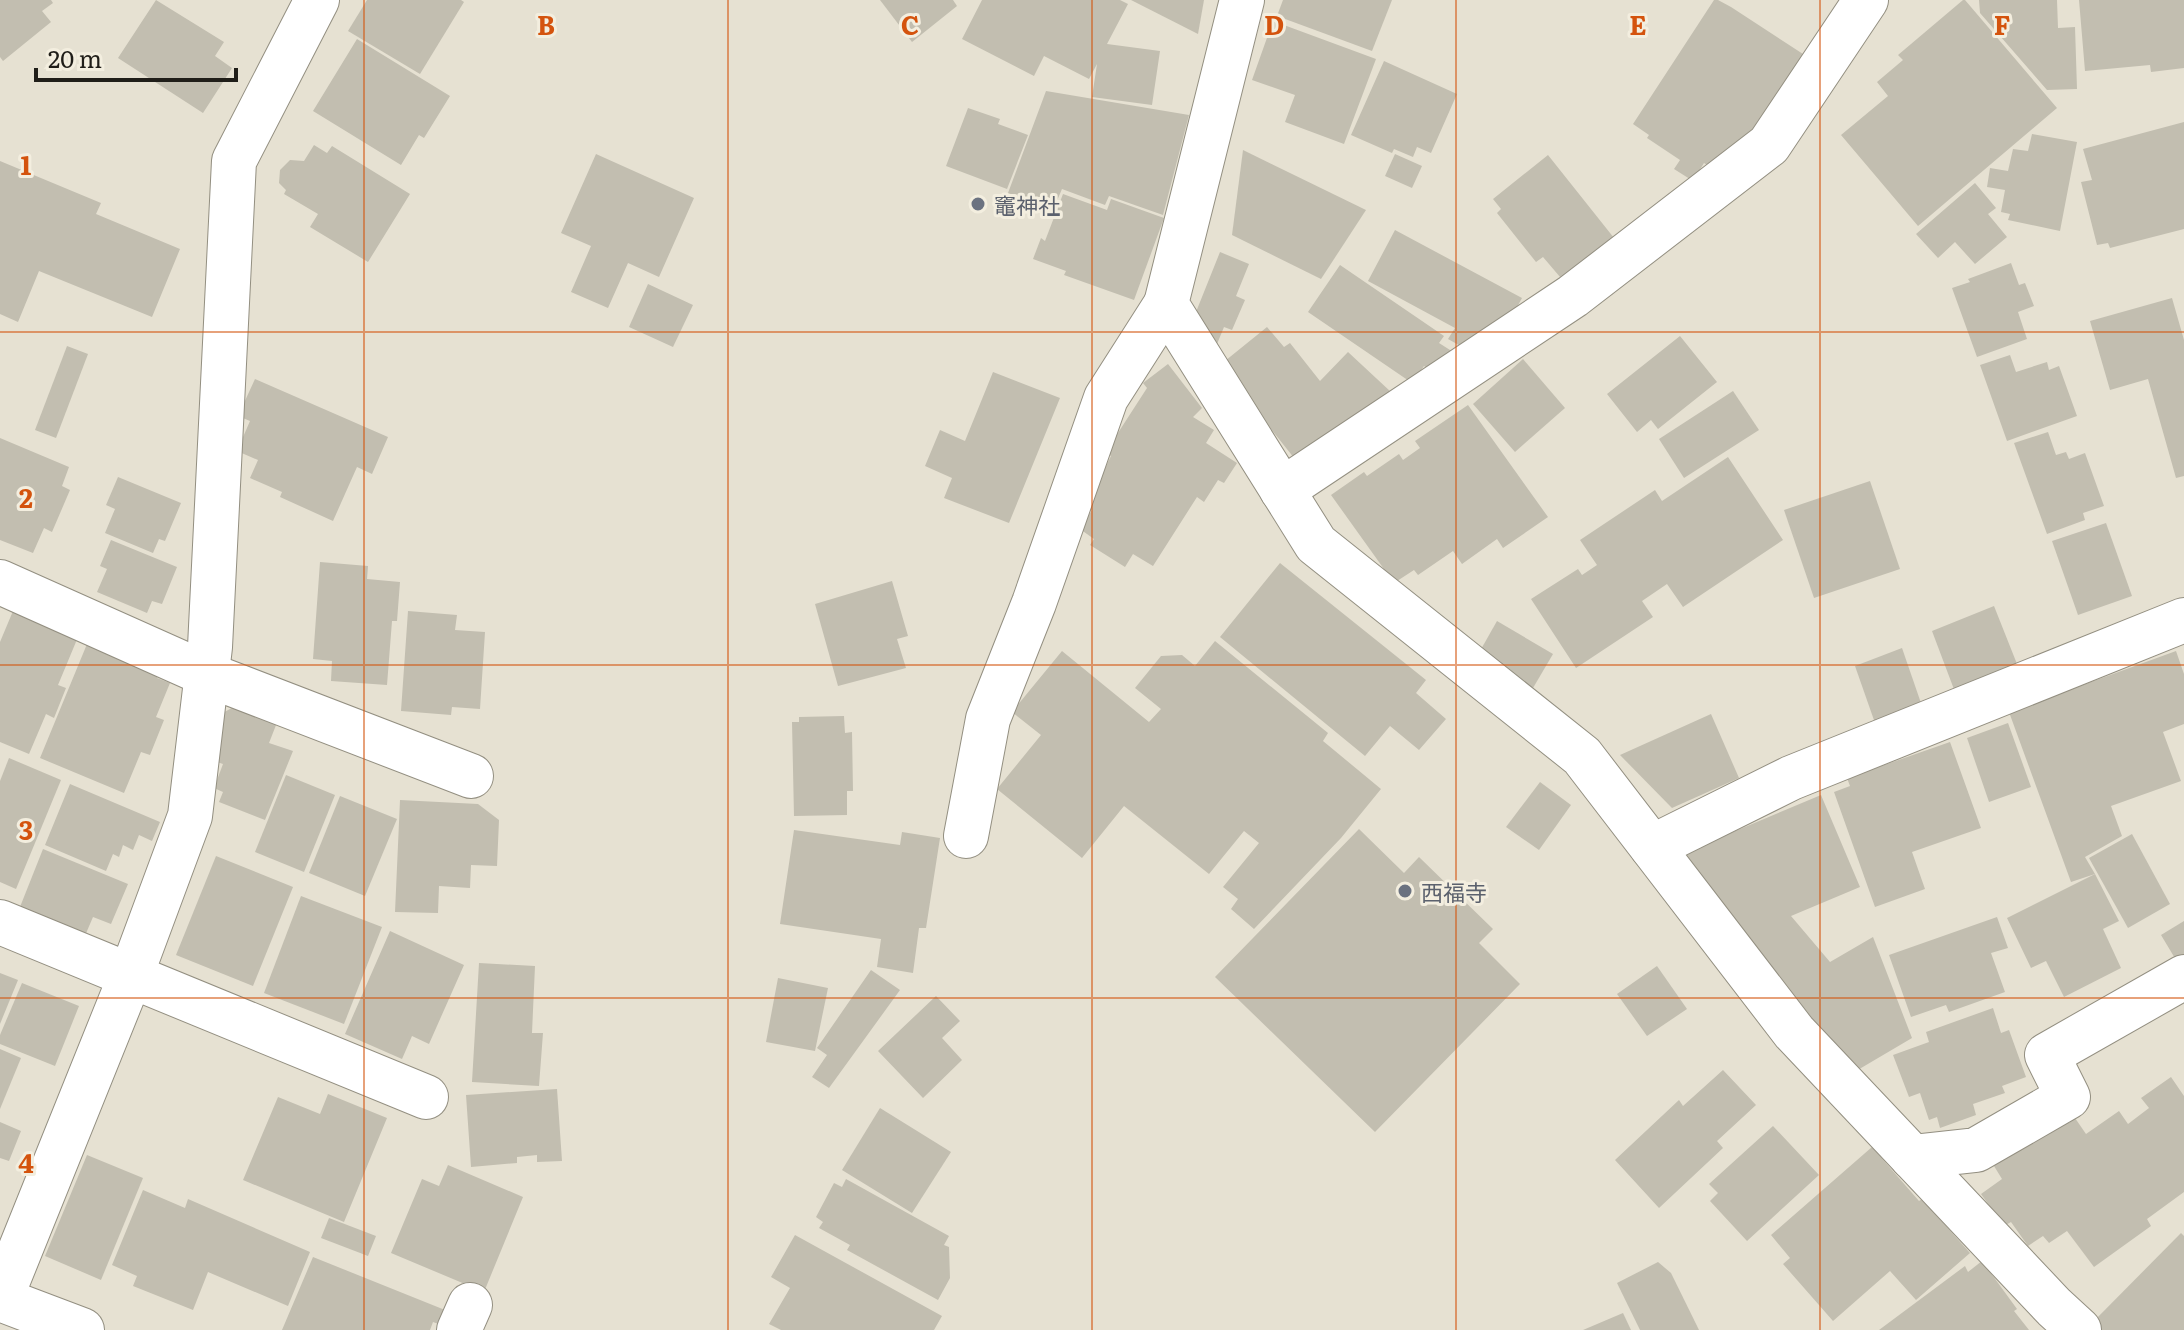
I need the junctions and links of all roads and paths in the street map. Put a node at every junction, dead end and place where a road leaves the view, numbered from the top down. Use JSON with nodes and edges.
{"nodes":[{"id":1,"x":317,"y":0,"type":"edge"},
{"id":2,"x":1242,"y":0,"type":"edge"},
{"id":3,"x":1866,"y":0,"type":"edge"},
{"id":4,"x":1166,"y":304,"type":"junction"},
{"id":5,"x":1282,"y":490,"type":"junction"},
{"id":6,"x":0,"y":582,"type":"edge"},
{"id":7,"x":2184,"y":620,"type":"edge"},
{"id":8,"x":206,"y":674,"type":"junction"},
{"id":9,"x":471,"y":776,"type":"dead end"},
{"id":10,"x":966,"y":836,"type":"dead end"},
{"id":11,"x":1652,"y":847,"type":"junction"},
{"id":12,"x":0,"y":922,"type":"edge"},
{"id":13,"x":131,"y":975,"type":"junction"},
{"id":14,"x":2184,"y":977,"type":"edge"},
{"id":15,"x":426,"y":1097,"type":"dead end"},
{"id":16,"x":1912,"y":1157,"type":"junction"},
{"id":17,"x":0,"y":1299,"type":"edge"},
{"id":18,"x":82,"y":1330,"type":"edge"},
{"id":19,"x":2079,"y":1330,"type":"edge"}],
"edges":[{"from":1,"to":8,"type":"street"},
{"from":2,"to":4,"type":"street"},
{"from":3,"to":5,"type":"street"},
{"from":4,"to":5,"type":"street"},
{"from":4,"to":10,"type":"street"},
{"from":5,"to":11,"type":"street"},
{"from":6,"to":8,"type":"street"},
{"from":7,"to":11,"type":"street"},
{"from":8,"to":9,"type":"street"},
{"from":8,"to":13,"type":"street"},
{"from":11,"to":16,"type":"street"},
{"from":12,"to":13,"type":"street"},
{"from":13,"to":15,"type":"street"},
{"from":13,"to":17,"type":"street"},
{"from":14,"to":16,"type":"street"},
{"from":16,"to":19,"type":"street"},
{"from":17,"to":18,"type":"street"}]}
